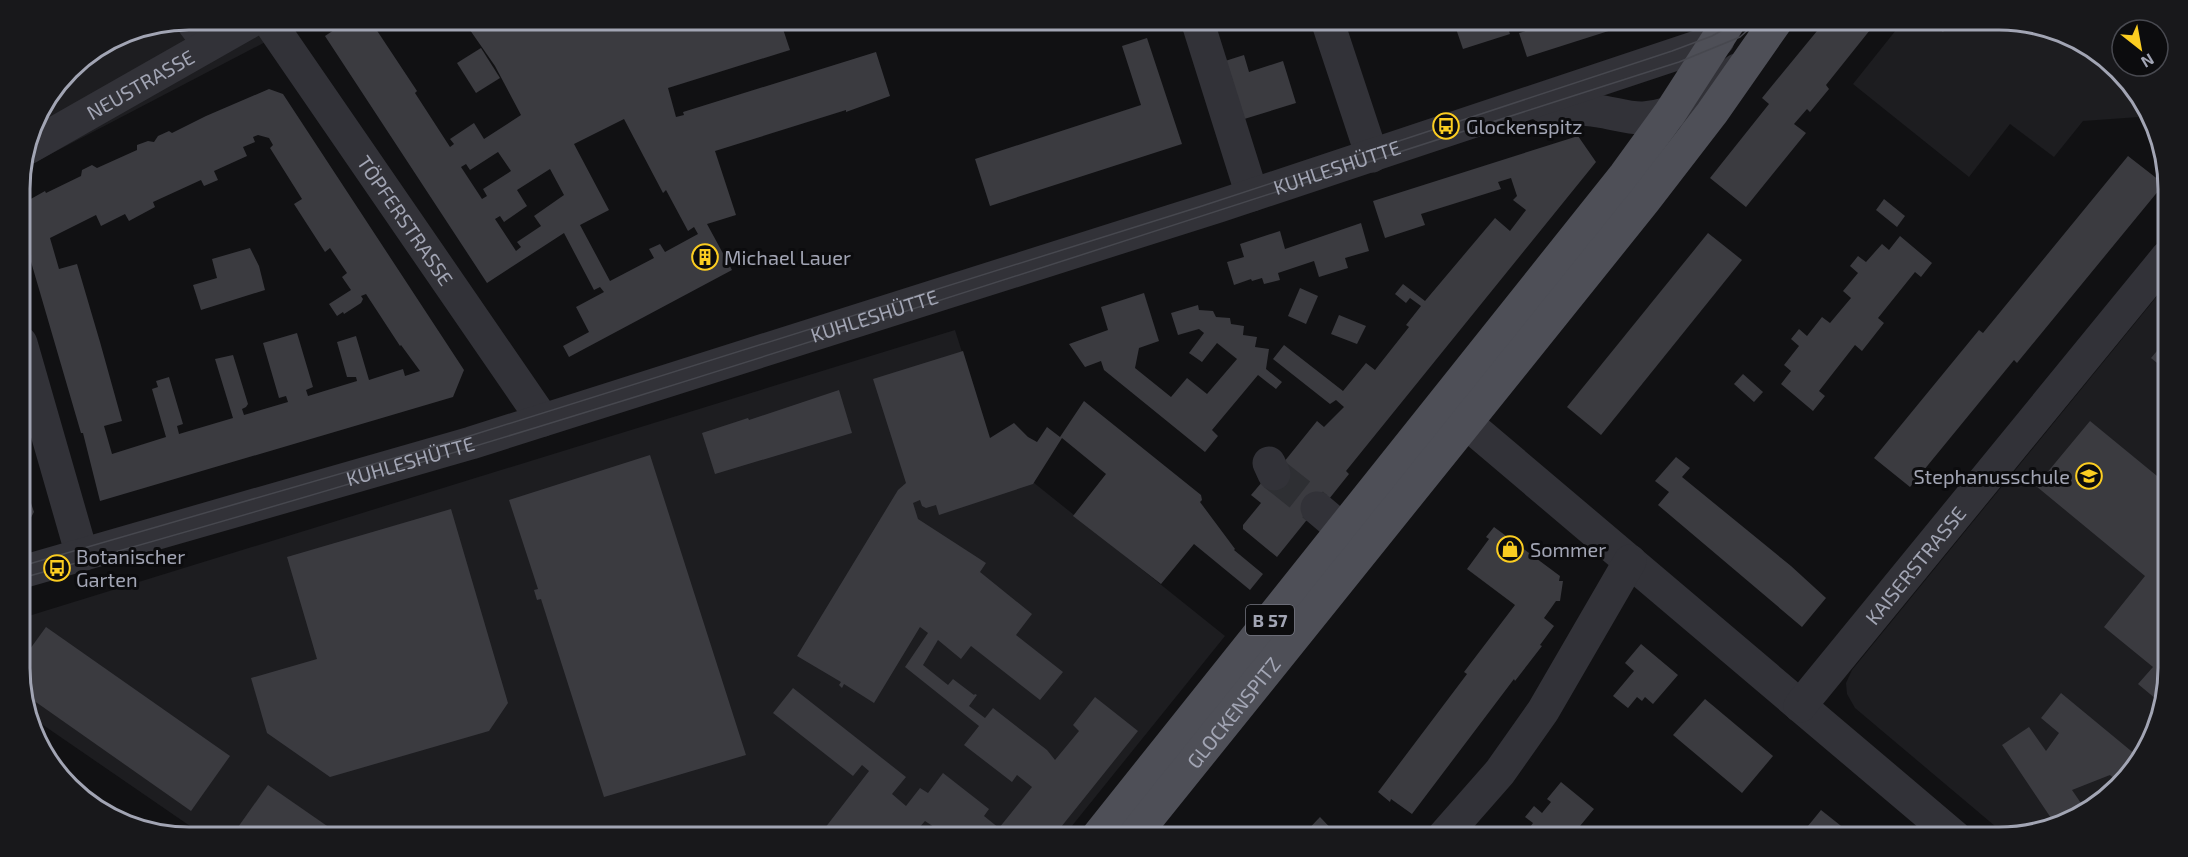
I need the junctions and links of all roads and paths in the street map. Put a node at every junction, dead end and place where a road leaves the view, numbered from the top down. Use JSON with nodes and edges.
{"nodes":[{"id":1,"x":275,"y":30,"type":"edge"},
{"id":2,"x":1200,"y":30,"type":"edge"},
{"id":3,"x":1330,"y":30,"type":"edge"},
{"id":4,"x":1724,"y":30,"type":"edge"},
{"id":5,"x":1770,"y":30,"type":"edge"},
{"id":6,"x":200,"y":32,"type":"edge"},
{"id":7,"x":1749,"y":59,"type":"junction"},
{"id":8,"x":1526,"y":105,"type":"junction"},
{"id":9,"x":1670,"y":113,"type":"junction"},
{"id":10,"x":37,"y":142,"type":"edge"},
{"id":11,"x":1372,"y":156,"type":"junction"},
{"id":12,"x":1252,"y":195,"type":"junction"},
{"id":13,"x":2158,"y":268,"type":"edge"},
{"id":14,"x":30,"y":374,"type":"edge"},
{"id":15,"x":1454,"y":413,"type":"junction"},
{"id":16,"x":543,"y":420,"type":"junction"},
{"id":17,"x":1317,"y":508,"type":"tunnel mouth"},
{"id":18,"x":1343,"y":530,"type":"junction"},
{"id":19,"x":82,"y":555,"type":"junction"},
{"id":20,"x":1630,"y":561,"type":"junction"},
{"id":21,"x":30,"y":570,"type":"edge"},
{"id":22,"x":1800,"y":706,"type":"junction"},
{"id":23,"x":1105,"y":827,"type":"edge"},
{"id":24,"x":1141,"y":827,"type":"edge"},
{"id":25,"x":1452,"y":827,"type":"edge"},
{"id":26,"x":1941,"y":827,"type":"edge"}],
"edges":[{"from":1,"to":16,"type":"street","name":"TÖPFERSTRASSE"},
{"from":2,"to":12,"type":"street"},
{"from":3,"to":11,"type":"street"},
{"from":4,"to":8,"type":"street","name":"KUHLESHÜTTE"},
{"from":4,"to":9,"type":"main road","name":"GLOCKENSPITZ","number":"B 57"},
{"from":5,"to":7,"type":"main road","name":"GLOCKENSPITZ","number":"B 57"},
{"from":6,"to":10,"type":"street","name":"NEUSTRASSE"},
{"from":7,"to":9,"type":"street"},
{"from":7,"to":15,"type":"main road","name":"GLOCKENSPITZ","number":"B 57"},
{"from":8,"to":9,"type":"street"},
{"from":8,"to":11,"type":"street","name":"KUHLESHÜTTE"},
{"from":9,"to":15,"type":"main road","name":"GLOCKENSPITZ","number":"B 57"},
{"from":11,"to":12,"type":"street","name":"KUHLESHÜTTE"},
{"from":12,"to":16,"type":"street","name":"KUHLESHÜTTE"},
{"from":13,"to":22,"type":"street","name":"KAISERSTRASSE"},
{"from":14,"to":19,"type":"street"},
{"from":15,"to":18,"type":"main road","name":"GLOCKENSPITZ","number":"B 57"},
{"from":15,"to":20,"type":"street"},
{"from":15,"to":24,"type":"main road","name":"GLOCKENSPITZ","number":"B 57"},
{"from":16,"to":19,"type":"street","name":"KUHLESHÜTTE"},
{"from":17,"to":18,"type":"street"},
{"from":18,"to":23,"type":"main road","name":"GLOCKENSPITZ","number":"B 57"},
{"from":19,"to":21,"type":"street","name":"KUHLESHÜTTE"},
{"from":20,"to":22,"type":"street"},
{"from":20,"to":25,"type":"street"},
{"from":22,"to":26,"type":"street"}]}
